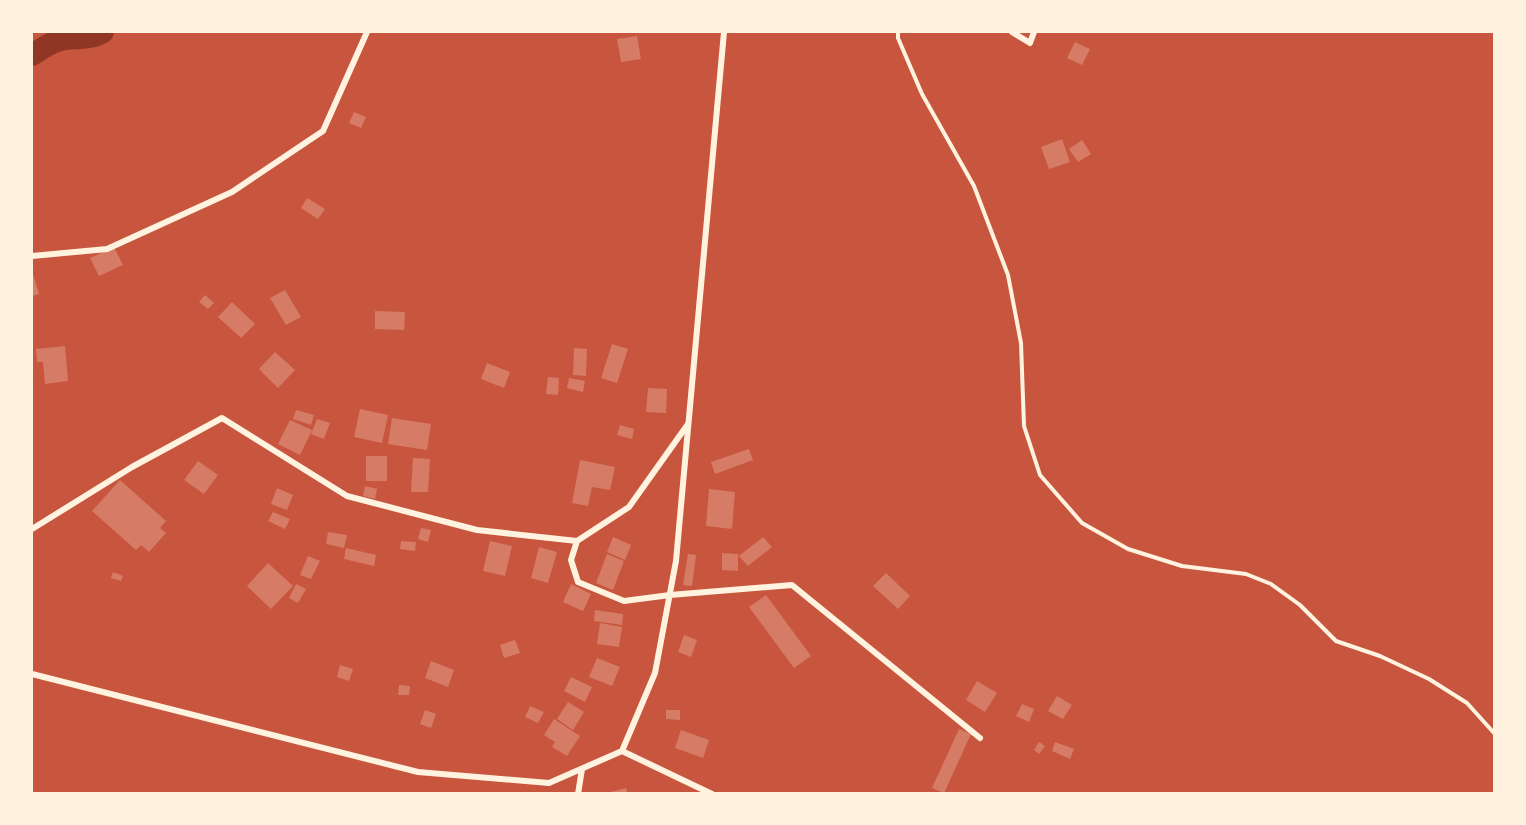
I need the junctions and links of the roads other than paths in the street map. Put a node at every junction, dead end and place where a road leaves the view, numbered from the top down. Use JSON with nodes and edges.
{"nodes":[{"id":1,"x":367,"y":32,"type":"edge"},
{"id":2,"x":724,"y":32,"type":"edge"},
{"id":3,"x":898,"y":32,"type":"edge"},
{"id":4,"x":1012,"y":32,"type":"edge"},
{"id":5,"x":1034,"y":32,"type":"edge"},
{"id":6,"x":32,"y":256,"type":"edge"},
{"id":7,"x":689,"y":422,"type":"junction"},
{"id":8,"x":32,"y":529,"type":"edge"},
{"id":9,"x":577,"y":541,"type":"junction"},
{"id":10,"x":670,"y":595,"type":"junction"},
{"id":11,"x":32,"y":675,"type":"edge"},
{"id":12,"x":1494,"y":732,"type":"edge"},
{"id":13,"x":980,"y":738,"type":"dead end"},
{"id":14,"x":622,"y":751,"type":"junction"},
{"id":15,"x":582,"y":769,"type":"junction"},
{"id":16,"x":578,"y":794,"type":"edge"},
{"id":17,"x":712,"y":794,"type":"edge"}],
"edges":[{"from":1,"to":6,"type":"street"},
{"from":2,"to":7,"type":"street"},
{"from":3,"to":12,"type":"lane"},
{"from":4,"to":5,"type":"street"},
{"from":7,"to":9,"type":"street"},
{"from":7,"to":10,"type":"street"},
{"from":8,"to":9,"type":"street"},
{"from":9,"to":10,"type":"street"},
{"from":10,"to":13,"type":"street"},
{"from":10,"to":14,"type":"street"},
{"from":11,"to":15,"type":"street"},
{"from":14,"to":15,"type":"street"},
{"from":14,"to":17,"type":"street"},
{"from":15,"to":16,"type":"street"}]}
